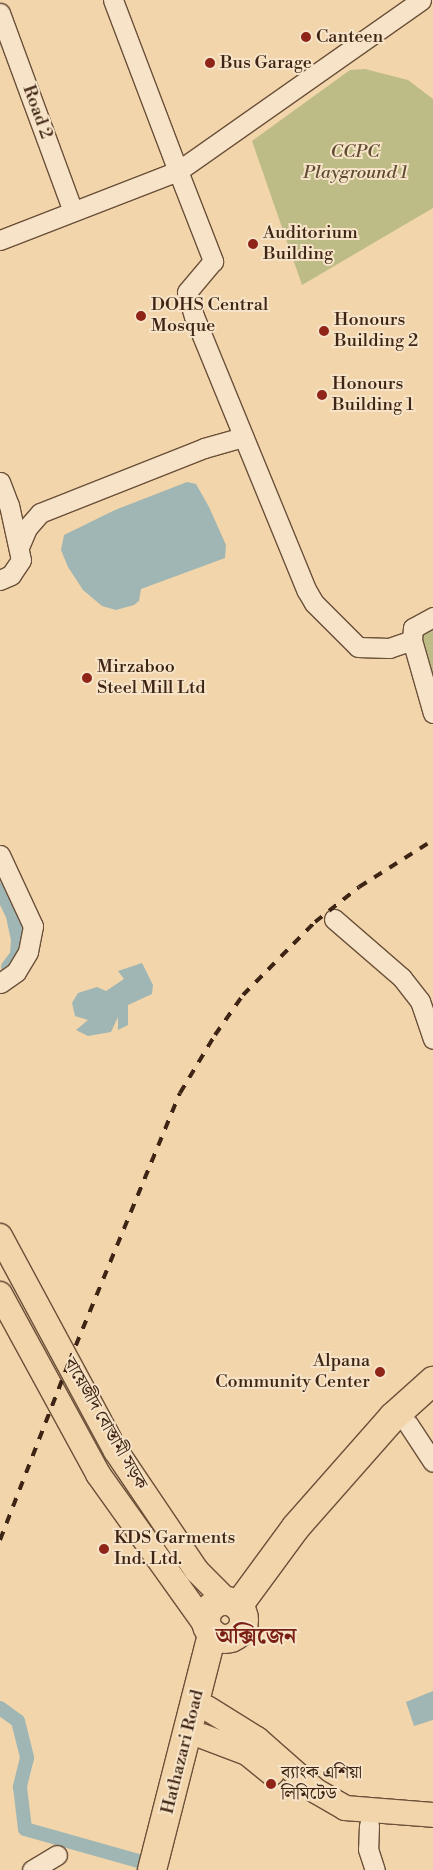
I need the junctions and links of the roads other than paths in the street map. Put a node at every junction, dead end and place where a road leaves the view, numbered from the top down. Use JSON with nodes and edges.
{"nodes":[{"id":1,"x":113,"y":0,"type":"edge"},
{"id":2,"x":421,"y":0,"type":"edge"},
{"id":3,"x":0,"y":13,"type":"edge"},
{"id":4,"x":178,"y":171,"type":"junction"},
{"id":5,"x":73,"y":212,"type":"junction"},
{"id":6,"x":0,"y":240,"type":"edge"},
{"id":7,"x":243,"y":437,"type":"junction"},
{"id":8,"x":0,"y":482,"type":"edge"},
{"id":9,"x":19,"y":546,"type":"junction"},
{"id":10,"x":0,"y":580,"type":"edge"},
{"id":11,"x":433,"y":617,"type":"edge"},
{"id":12,"x":412,"y":640,"type":"junction"},
{"id":13,"x":433,"y":713,"type":"edge"},
{"id":14,"x":0,"y":855,"type":"edge"},
{"id":15,"x":334,"y":919,"type":"dead end"},
{"id":16,"x":0,"y":983,"type":"edge"},
{"id":17,"x":433,"y":1039,"type":"edge"},
{"id":18,"x":0,"y":1236,"type":"edge"},
{"id":19,"x":0,"y":1294,"type":"edge"},
{"id":20,"x":433,"y":1380,"type":"edge"},
{"id":21,"x":433,"y":1400,"type":"edge"},
{"id":22,"x":408,"y":1424,"type":"junction"},
{"id":23,"x":433,"y":1462,"type":"edge"},
{"id":24,"x":226,"y":1621,"type":"junction"},
{"id":25,"x":208,"y":1708,"type":"junction"},
{"id":26,"x":202,"y":1736,"type":"junction"},
{"id":27,"x":433,"y":1815,"type":"edge"},
{"id":28,"x":369,"y":1825,"type":"junction"},
{"id":29,"x":433,"y":1830,"type":"edge"},
{"id":30,"x":57,"y":1855,"type":"dead end"},
{"id":31,"x":32,"y":1870,"type":"edge"},
{"id":32,"x":152,"y":1870,"type":"edge"},
{"id":33,"x":164,"y":1870,"type":"edge"},
{"id":34,"x":375,"y":1870,"type":"edge"}],
"edges":[{"from":1,"to":4,"type":"street"},
{"from":2,"to":4,"type":"street"},
{"from":3,"to":5,"type":"street","name":"Road 2"},
{"from":4,"to":5,"type":"street"},
{"from":4,"to":7,"type":"street"},
{"from":5,"to":6,"type":"street"},
{"from":7,"to":9,"type":"street"},
{"from":7,"to":12,"type":"street"},
{"from":8,"to":9,"type":"street"},
{"from":9,"to":10,"type":"street"},
{"from":11,"to":12,"type":"street"},
{"from":12,"to":13,"type":"street"},
{"from":14,"to":16,"type":"street"},
{"from":15,"to":17,"type":"street"},
{"from":18,"to":24,"type":"main road","name":"বায়েজীদ বোস্তামী সড়ক"},
{"from":19,"to":24,"type":"main road","name":"বায়েজীদ বোস্তামী সড়ক"},
{"from":20,"to":24,"type":"highway"},
{"from":21,"to":22,"type":"highway"},
{"from":22,"to":23,"type":"street"},
{"from":22,"to":24,"type":"highway"},
{"from":24,"to":25,"type":"highway","name":"Hathazari Road"},
{"from":24,"to":32,"type":"highway","name":"Hathazari Road"},
{"from":25,"to":26,"type":"highway","name":"Hathazari Road"},
{"from":25,"to":27,"type":"main road"},
{"from":26,"to":28,"type":"main road"},
{"from":26,"to":33,"type":"highway","name":"Hathazari Road"},
{"from":28,"to":29,"type":"main road"},
{"from":28,"to":34,"type":"street"},
{"from":30,"to":31,"type":"street"}]}
